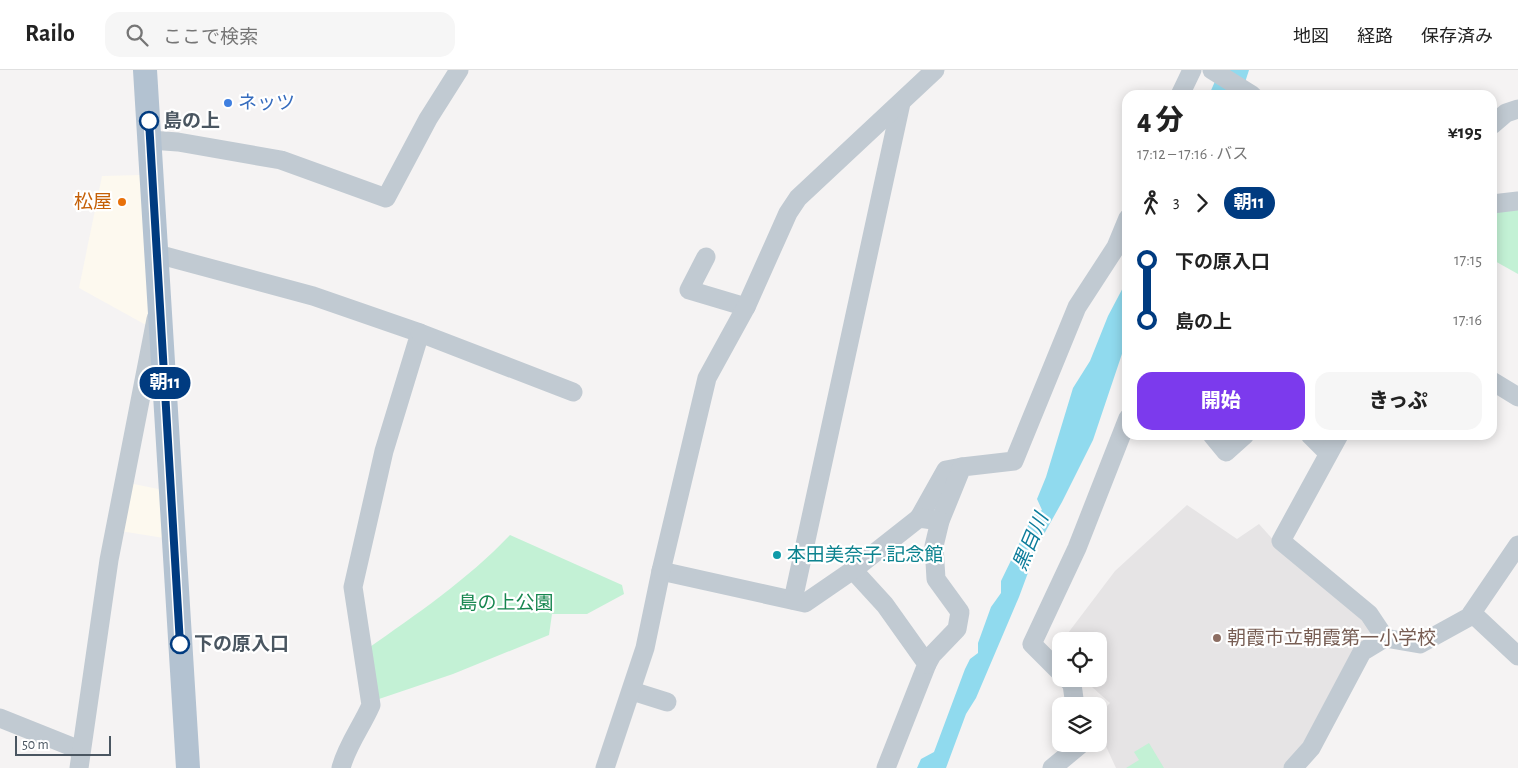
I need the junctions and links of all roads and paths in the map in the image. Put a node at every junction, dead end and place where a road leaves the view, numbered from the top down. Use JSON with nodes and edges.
{"nodes":[{"id":1,"x":145,"y":70,"type":"edge"},
{"id":2,"x":460,"y":70,"type":"edge"},
{"id":3,"x":935,"y":70,"type":"edge"},
{"id":4,"x":1192,"y":70,"type":"edge"},
{"id":5,"x":1212,"y":70,"type":"edge"},
{"id":6,"x":1182,"y":90,"type":"edge"},
{"id":7,"x":1244,"y":90,"type":"edge"},
{"id":8,"x":901,"y":103,"type":"junction"},
{"id":9,"x":1518,"y":109,"type":"edge"},
{"id":10,"x":1497,"y":121,"type":"edge"},
{"id":11,"x":150,"y":140,"type":"junction"},
{"id":12,"x":1518,"y":201,"type":"edge"},
{"id":13,"x":1497,"y":203,"type":"edge"},
{"id":14,"x":1122,"y":232,"type":"edge"},
{"id":15,"x":157,"y":254,"type":"junction"},
{"id":16,"x":706,"y":257,"type":"dead end"},
{"id":17,"x":160,"y":304,"type":"junction"},
{"id":18,"x":746,"y":307,"type":"junction"},
{"id":19,"x":420,"y":333,"type":"junction"},
{"id":20,"x":1497,"y":384,"type":"edge"},
{"id":21,"x":573,"y":392,"type":"dead end"},
{"id":22,"x":1518,"y":398,"type":"edge"},
{"id":23,"x":1122,"y":433,"type":"edge"},
{"id":24,"x":1216,"y":440,"type":"edge"},
{"id":25,"x":1239,"y":440,"type":"edge"},
{"id":26,"x":1315,"y":440,"type":"edge"},
{"id":27,"x":1336,"y":440,"type":"edge"},
{"id":28,"x":1328,"y":453,"type":"junction"},
{"id":29,"x":962,"y":467,"type":"junction"},
{"id":30,"x":919,"y":518,"type":"junction"},
{"id":31,"x":940,"y":521,"type":"junction"},
{"id":32,"x":1518,"y":545,"type":"edge"},
{"id":33,"x":853,"y":570,"type":"junction"},
{"id":34,"x":661,"y":571,"type":"junction"},
{"id":35,"x":793,"y":600,"type":"junction"},
{"id":36,"x":1472,"y":613,"type":"junction"},
{"id":37,"x":1385,"y":638,"type":"junction"},
{"id":38,"x":1518,"y":656,"type":"edge"},
{"id":39,"x":927,"y":664,"type":"junction"},
{"id":40,"x":1052,"y":664,"type":"edge"},
{"id":41,"x":632,"y":691,"type":"junction"},
{"id":42,"x":667,"y":702,"type":"dead end"},
{"id":43,"x":0,"y":718,"type":"edge"},
{"id":44,"x":1071,"y":752,"type":"edge"},
{"id":45,"x":79,"y":759,"type":"edge"},
{"id":46,"x":188,"y":768,"type":"edge"},
{"id":47,"x":341,"y":768,"type":"edge"},
{"id":48,"x":605,"y":768,"type":"edge"},
{"id":49,"x":886,"y":768,"type":"edge"},
{"id":50,"x":1052,"y":768,"type":"edge"},
{"id":51,"x":1293,"y":768,"type":"edge"}],
"edges":[{"from":1,"to":11,"type":"main road"},
{"from":2,"to":11,"type":"street"},
{"from":3,"to":8,"type":"street"},
{"from":4,"to":6,"type":"street"},
{"from":5,"to":7,"type":"street"},
{"from":8,"to":18,"type":"street"},
{"from":8,"to":35,"type":"street"},
{"from":9,"to":10,"type":"street"},
{"from":11,"to":15,"type":"main road"},
{"from":12,"to":13,"type":"street"},
{"from":14,"to":29,"type":"street"},
{"from":15,"to":17,"type":"main road"},
{"from":15,"to":19,"type":"street"},
{"from":16,"to":18,"type":"street"},
{"from":17,"to":45,"type":"street"},
{"from":17,"to":46,"type":"main road"},
{"from":18,"to":34,"type":"street"},
{"from":19,"to":21,"type":"street"},
{"from":19,"to":47,"type":"street"},
{"from":20,"to":22,"type":"street"},
{"from":23,"to":40,"type":"street"},
{"from":24,"to":25,"type":"street"},
{"from":26,"to":28,"type":"street"},
{"from":27,"to":28,"type":"street"},
{"from":28,"to":37,"type":"street"},
{"from":29,"to":30,"type":"street"},
{"from":29,"to":31,"type":"street"},
{"from":30,"to":31,"type":"street"},
{"from":30,"to":33,"type":"street"},
{"from":31,"to":39,"type":"street"},
{"from":32,"to":36,"type":"street"},
{"from":33,"to":35,"type":"street"},
{"from":33,"to":39,"type":"street"},
{"from":34,"to":35,"type":"street"},
{"from":34,"to":41,"type":"street"},
{"from":36,"to":37,"type":"street"},
{"from":36,"to":38,"type":"street"},
{"from":37,"to":51,"type":"street"},
{"from":39,"to":49,"type":"street"},
{"from":41,"to":42,"type":"street"},
{"from":41,"to":48,"type":"street"},
{"from":43,"to":45,"type":"street"},
{"from":44,"to":50,"type":"street"}]}
